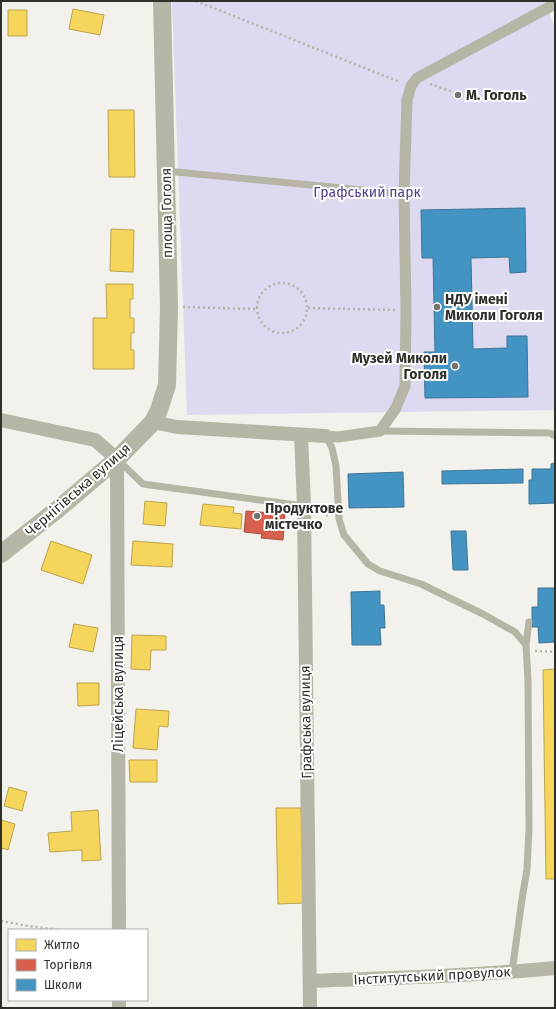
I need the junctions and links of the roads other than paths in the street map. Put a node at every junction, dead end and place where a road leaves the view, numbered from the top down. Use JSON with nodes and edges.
{"nodes":[{"id":1,"x":162,"y":1,"type":"edge"},
{"id":2,"x":555,"y":4,"type":"edge"},
{"id":3,"x":166,"y":171,"type":"junction"},
{"id":4,"x":404,"y":194,"type":"junction"},
{"id":5,"x":1,"y":420,"type":"edge"},
{"id":6,"x":153,"y":422,"type":"junction"},
{"id":7,"x":380,"y":431,"type":"junction"},
{"id":8,"x":301,"y":435,"type":"junction"},
{"id":9,"x":326,"y":436,"type":"junction"},
{"id":10,"x":555,"y":436,"type":"edge"},
{"id":11,"x":117,"y":458,"type":"junction"},
{"id":12,"x":304,"y":506,"type":"junction"},
{"id":13,"x":1,"y":554,"type":"edge"},
{"id":14,"x":529,"y":622,"type":"dead end"},
{"id":15,"x":527,"y":648,"type":"junction"},
{"id":16,"x":119,"y":929,"type":"edge"},
{"id":17,"x":555,"y":968,"type":"edge"},
{"id":18,"x":512,"y":972,"type":"junction"},
{"id":19,"x":310,"y":981,"type":"junction"},
{"id":20,"x":310,"y":1008,"type":"edge"}],
"edges":[{"from":1,"to":3,"type":"street","name":"площа Гоголя"},
{"from":2,"to":4,"type":"street"},
{"from":3,"to":4,"type":"lane"},
{"from":3,"to":6,"type":"street","name":"площа Гоголя"},
{"from":4,"to":7,"type":"street"},
{"from":5,"to":11,"type":"street"},
{"from":6,"to":8,"type":"street"},
{"from":6,"to":11,"type":"street","name":"Чернігівська вулиця"},
{"from":7,"to":9,"type":"street"},
{"from":7,"to":10,"type":"lane"},
{"from":8,"to":9,"type":"street"},
{"from":8,"to":12,"type":"street","name":"Графська вулиця"},
{"from":9,"to":15,"type":"lane"},
{"from":11,"to":12,"type":"lane"},
{"from":11,"to":13,"type":"street","name":"Чернігівська вулиця"},
{"from":11,"to":16,"type":"street","name":"Ліцейська вулиця"},
{"from":12,"to":19,"type":"street","name":"Графська вулиця"},
{"from":14,"to":15,"type":"lane"},
{"from":15,"to":18,"type":"lane"},
{"from":17,"to":18,"type":"street","name":"Інститутський провулок"},
{"from":18,"to":19,"type":"street","name":"Інститутський провулок"},
{"from":19,"to":20,"type":"street","name":"Графська вулиця"}]}
